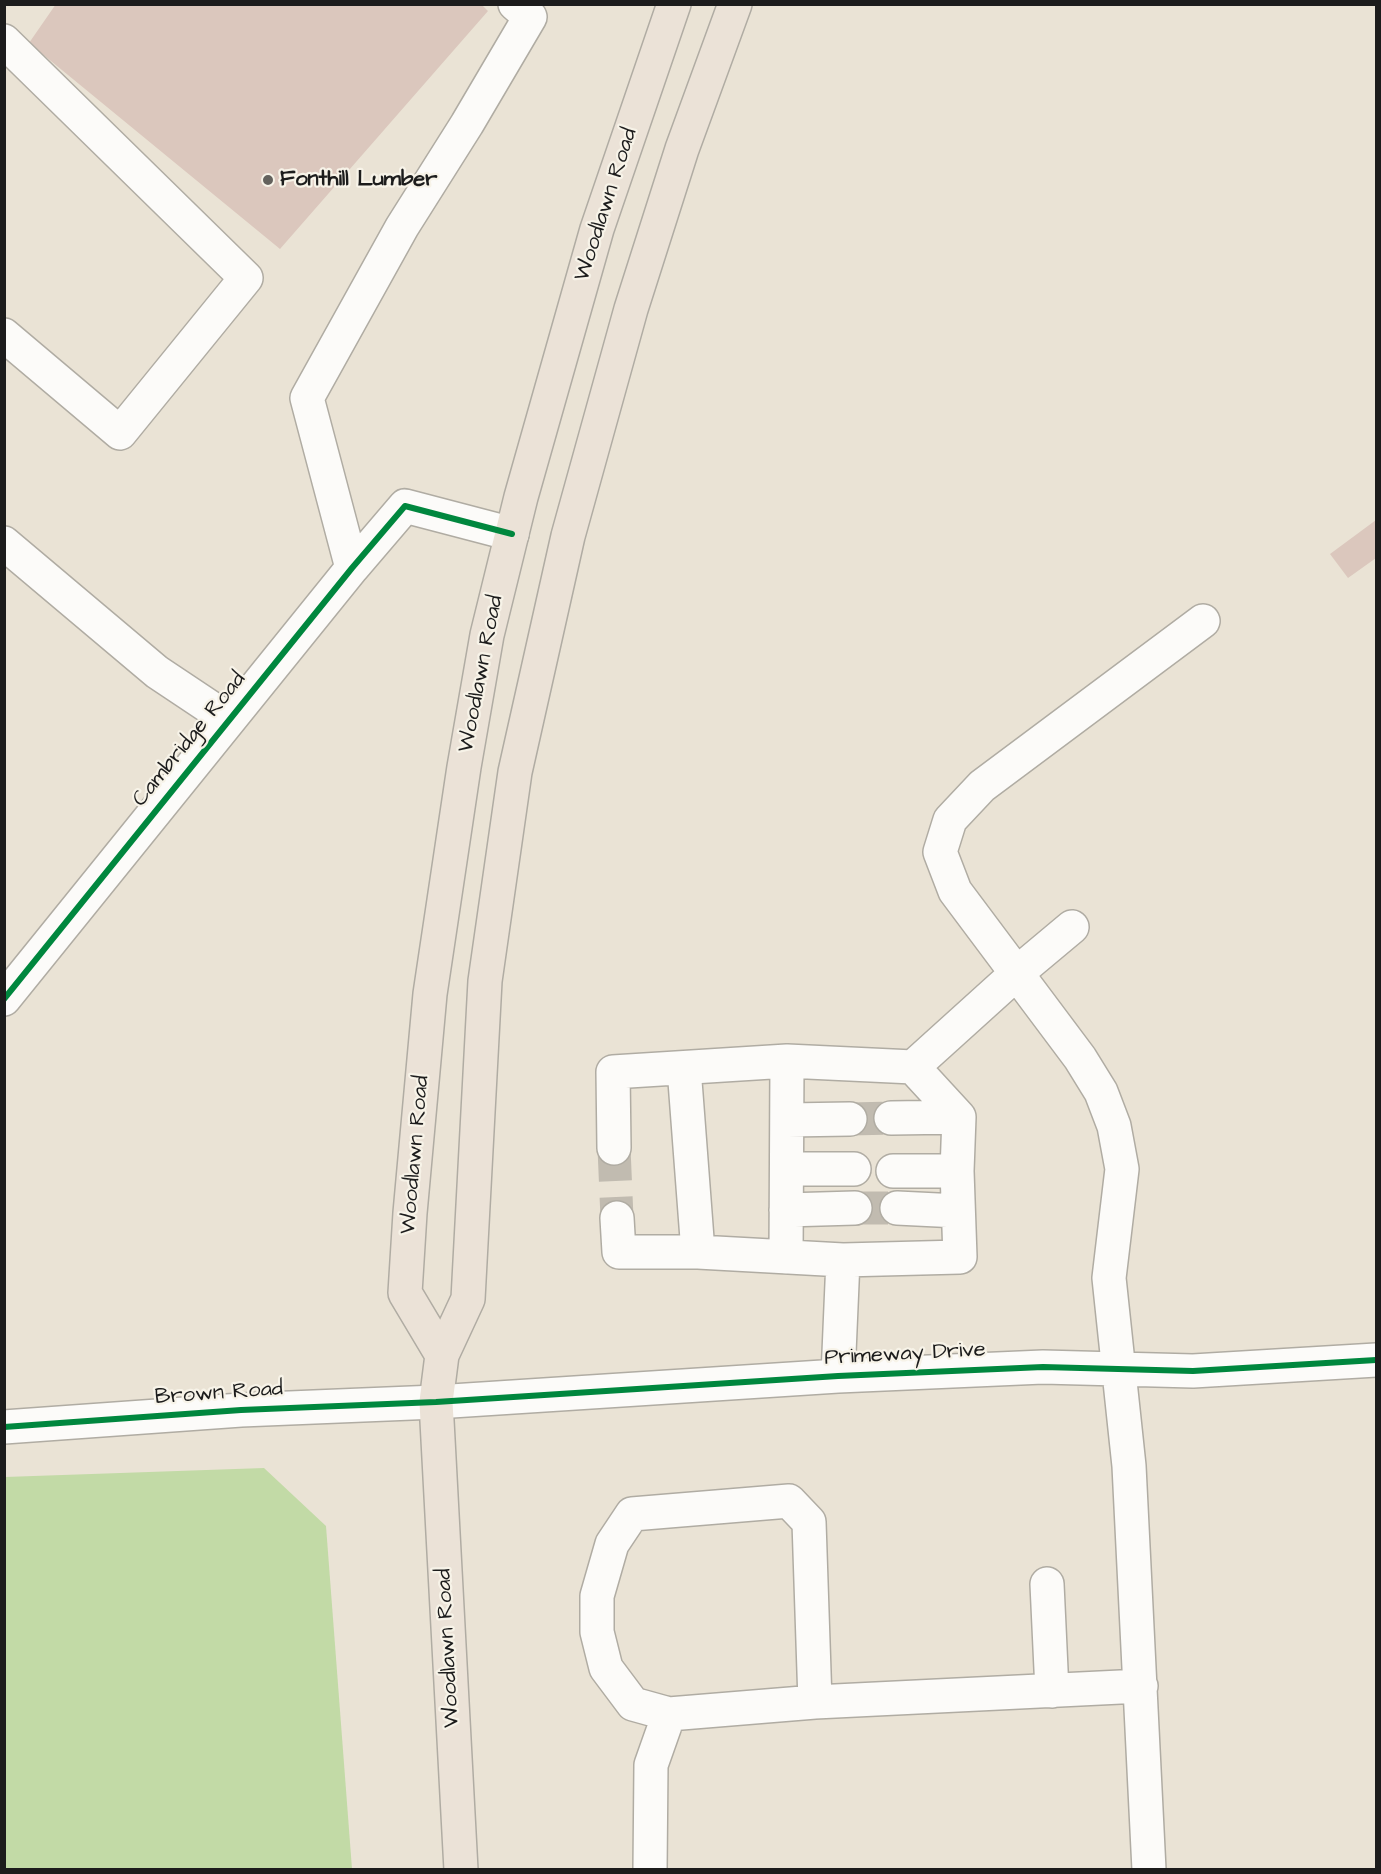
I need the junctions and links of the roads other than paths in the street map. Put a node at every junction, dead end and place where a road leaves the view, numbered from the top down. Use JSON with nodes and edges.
{"nodes":[{"id":1,"x":515,"y":4,"type":"edge"},
{"id":2,"x":674,"y":4,"type":"edge"},
{"id":3,"x":735,"y":4,"type":"edge"},
{"id":4,"x":4,"y":41,"type":"edge"},
{"id":5,"x":4,"y":335,"type":"edge"},
{"id":6,"x":512,"y":534,"type":"junction"},
{"id":7,"x":4,"y":543,"type":"edge"},
{"id":8,"x":352,"y":568,"type":"junction"},
{"id":9,"x":1203,"y":621,"type":"dead end"},
{"id":10,"x":229,"y":720,"type":"junction"},
{"id":11,"x":1072,"y":927,"type":"dead end"},
{"id":12,"x":1017,"y":973,"type":"junction"},
{"id":13,"x":4,"y":999,"type":"edge"},
{"id":14,"x":787,"y":1061,"type":"junction"},
{"id":15,"x":913,"y":1067,"type":"junction"},
{"id":16,"x":684,"y":1068,"type":"junction"},
{"id":17,"x":959,"y":1116,"type":"junction"},
{"id":18,"x":891,"y":1118,"type":"tunnel mouth"},
{"id":19,"x":850,"y":1119,"type":"tunnel mouth"},
{"id":20,"x":788,"y":1120,"type":"junction"},
{"id":21,"x":614,"y":1148,"type":"tunnel mouth"},
{"id":22,"x":787,"y":1169,"type":"junction"},
{"id":23,"x":854,"y":1169,"type":"dead end"},
{"id":24,"x":893,"y":1170,"type":"dead end"},
{"id":25,"x":957,"y":1172,"type":"junction"},
{"id":26,"x":855,"y":1208,"type":"tunnel mouth"},
{"id":27,"x":897,"y":1208,"type":"tunnel mouth"},
{"id":28,"x":786,"y":1210,"type":"junction"},
{"id":29,"x":958,"y":1211,"type":"junction"},
{"id":30,"x":618,"y":1218,"type":"tunnel mouth"},
{"id":31,"x":698,"y":1252,"type":"junction"},
{"id":32,"x":786,"y":1257,"type":"junction"},
{"id":33,"x":843,"y":1260,"type":"junction"},
{"id":34,"x":442,"y":1355,"type":"junction"},
{"id":35,"x":1377,"y":1360,"type":"edge"},
{"id":36,"x":1119,"y":1369,"type":"junction"},
{"id":37,"x":838,"y":1376,"type":"junction"},
{"id":38,"x":436,"y":1402,"type":"junction"},
{"id":39,"x":4,"y":1427,"type":"edge"},
{"id":40,"x":1047,"y":1584,"type":"dead end"},
{"id":41,"x":1141,"y":1686,"type":"junction"},
{"id":42,"x":1052,"y":1691,"type":"junction"},
{"id":43,"x":815,"y":1702,"type":"junction"},
{"id":44,"x":669,"y":1714,"type":"junction"},
{"id":45,"x":461,"y":1869,"type":"edge"},
{"id":46,"x":650,"y":1869,"type":"edge"},
{"id":47,"x":1149,"y":1869,"type":"edge"}],
"edges":[{"from":1,"to":8,"type":"street"},
{"from":2,"to":6,"type":"main road","name":"Woodlawn Road"},
{"from":3,"to":34,"type":"main road","name":"Woodlawn Road"},
{"from":4,"to":5,"type":"street"},
{"from":6,"to":8,"type":"street","name":"Cambridge Road"},
{"from":6,"to":34,"type":"main road","name":"Woodlawn Road"},
{"from":7,"to":10,"type":"street"},
{"from":8,"to":10,"type":"street","name":"Cambridge Road"},
{"from":9,"to":12,"type":"street"},
{"from":10,"to":13,"type":"street","name":"Cambridge Road"},
{"from":11,"to":12,"type":"street"},
{"from":12,"to":15,"type":"street"},
{"from":12,"to":36,"type":"street"},
{"from":14,"to":15,"type":"street"},
{"from":14,"to":16,"type":"street"},
{"from":14,"to":20,"type":"street"},
{"from":15,"to":17,"type":"street"},
{"from":16,"to":21,"type":"street"},
{"from":16,"to":31,"type":"street"},
{"from":17,"to":18,"type":"street"},
{"from":17,"to":25,"type":"street"},
{"from":19,"to":20,"type":"street"},
{"from":20,"to":22,"type":"street"},
{"from":22,"to":23,"type":"street"},
{"from":22,"to":28,"type":"street"},
{"from":24,"to":25,"type":"street"},
{"from":25,"to":29,"type":"street"},
{"from":26,"to":28,"type":"street"},
{"from":27,"to":29,"type":"street"},
{"from":28,"to":32,"type":"street"},
{"from":29,"to":33,"type":"street"},
{"from":30,"to":31,"type":"street"},
{"from":31,"to":32,"type":"street"},
{"from":32,"to":33,"type":"street"},
{"from":33,"to":37,"type":"street"},
{"from":34,"to":38,"type":"main road","name":"Woodlawn Road"},
{"from":35,"to":36,"type":"street","name":"Primeway Drive"},
{"from":36,"to":37,"type":"street","name":"Primeway Drive"},
{"from":36,"to":41,"type":"street"},
{"from":37,"to":38,"type":"street","name":"Primeway Drive"},
{"from":38,"to":39,"type":"street","name":"Brown Road"},
{"from":38,"to":45,"type":"main road","name":"Woodlawn Road"},
{"from":40,"to":42,"type":"street"},
{"from":41,"to":42,"type":"street"},
{"from":41,"to":47,"type":"street"},
{"from":42,"to":43,"type":"street"},
{"from":43,"to":44,"type":"street"},
{"from":43,"to":44,"type":"street"},
{"from":44,"to":46,"type":"street"}]}
